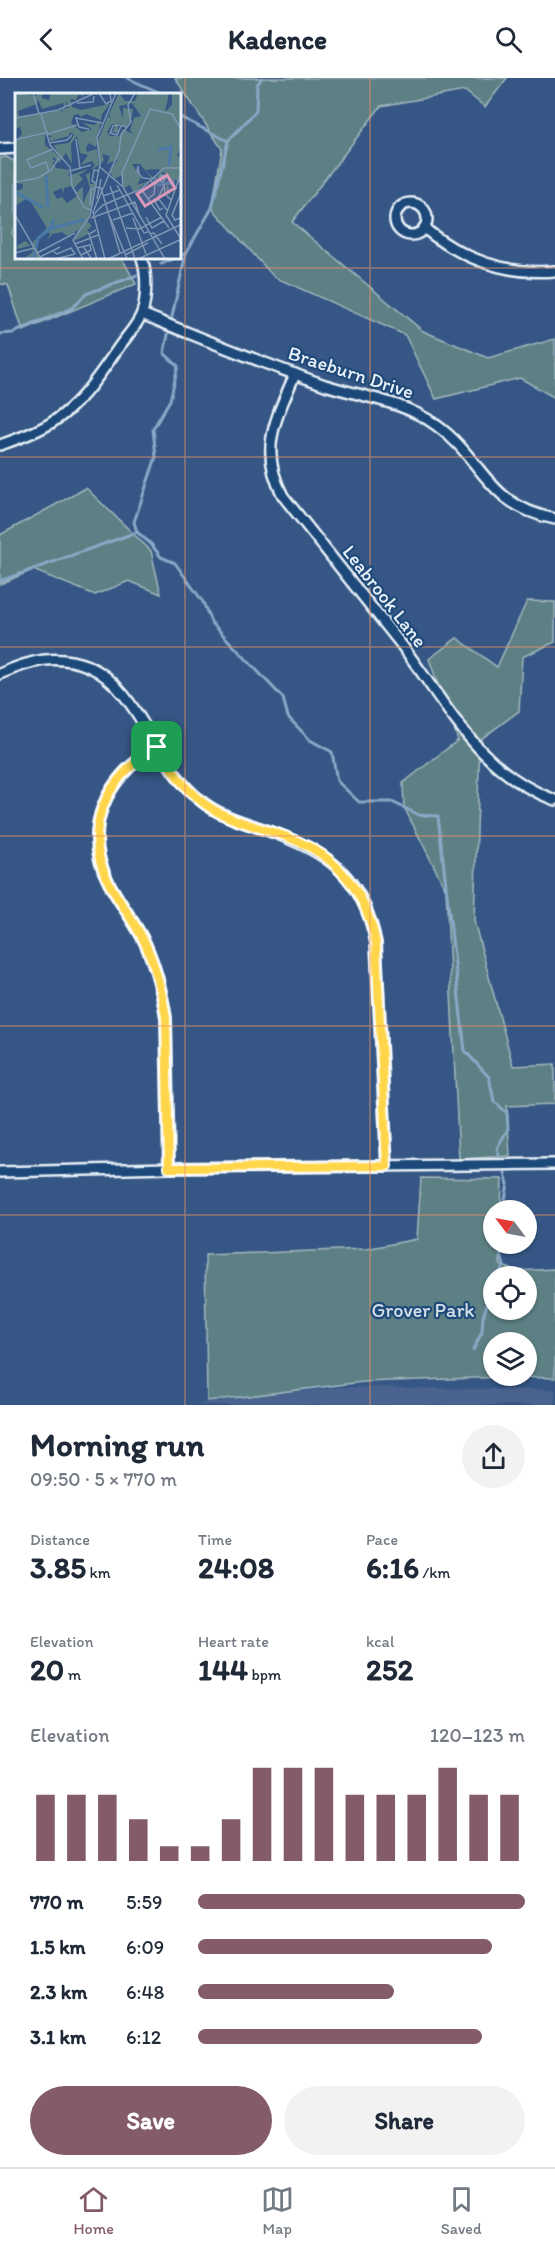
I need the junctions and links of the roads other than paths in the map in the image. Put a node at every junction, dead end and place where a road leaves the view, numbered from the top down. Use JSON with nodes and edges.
{"nodes":[{"id":1,"x":15,"y":148,"type":"edge"},
{"id":2,"x":0,"y":149,"type":"edge"},
{"id":3,"x":424,"y":228,"type":"dead end"},
{"id":4,"x":142,"y":260,"type":"edge"},
{"id":5,"x":555,"y":271,"type":"edge"},
{"id":6,"x":142,"y":314,"type":"junction"},
{"id":7,"x":295,"y":374,"type":"junction"},
{"id":8,"x":0,"y":445,"type":"edge"},
{"id":9,"x":555,"y":519,"type":"edge"},
{"id":10,"x":0,"y":674,"type":"edge"},
{"id":11,"x":157,"y":747,"type":"junction"},
{"id":12,"x":555,"y":800,"type":"edge"},
{"id":13,"x":555,"y":1164,"type":"edge"},
{"id":14,"x":387,"y":1166,"type":"junction"},
{"id":15,"x":169,"y":1168,"type":"junction"},
{"id":16,"x":0,"y":1172,"type":"edge"}],
"edges":[{"from":1,"to":2,"type":"street"},
{"from":3,"to":5,"type":"street"},
{"from":4,"to":6,"type":"street"},
{"from":6,"to":7,"type":"street","name":"Braeburn Drive"},
{"from":6,"to":8,"type":"street"},
{"from":7,"to":9,"type":"street","name":"Braeburn Drive"},
{"from":7,"to":12,"type":"street","name":"Leabrook Lane"},
{"from":10,"to":11,"type":"street"},
{"from":11,"to":14,"type":"street"},
{"from":11,"to":15,"type":"street"},
{"from":13,"to":14,"type":"street"},
{"from":14,"to":15,"type":"street"},
{"from":15,"to":16,"type":"street"}]}
